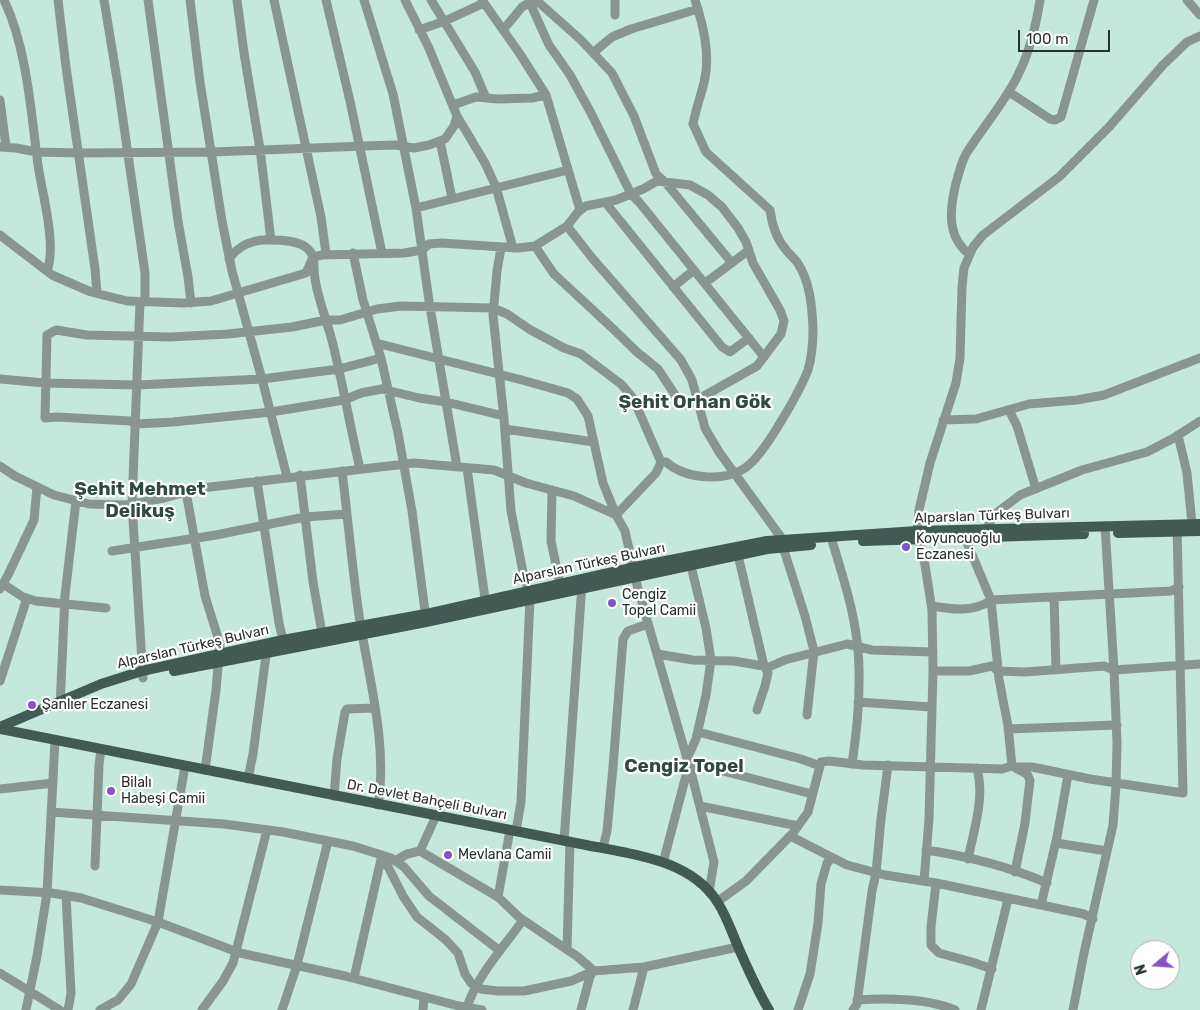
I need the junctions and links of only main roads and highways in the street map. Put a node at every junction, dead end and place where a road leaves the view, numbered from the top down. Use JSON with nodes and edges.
{"nodes":[{"id":1,"x":1196,"y":524,"type":"edge"},
{"id":2,"x":1177,"y":528,"type":"junction"},
{"id":3,"x":1105,"y":530,"type":"junction"},
{"id":4,"x":1200,"y":531,"type":"edge"},
{"id":5,"x":963,"y":534,"type":"junction"},
{"id":6,"x":783,"y":544,"type":"junction"},
{"id":7,"x":634,"y":573,"type":"junction"},
{"id":8,"x":582,"y":584,"type":"junction"},
{"id":9,"x":530,"y":595,"type":"junction"},
{"id":10,"x":362,"y":630,"type":"junction"},
{"id":11,"x":267,"y":649,"type":"junction"},
{"id":12,"x":0,"y":728,"type":"edge"},
{"id":13,"x":769,"y":1010,"type":"edge"}],
"edges":[{"from":1,"to":2,"type":"main road","name":"Alparslan Türkeş Bulvarı"},
{"from":2,"to":3,"type":"main road","name":"Alparslan Türkeş Bulvarı"},
{"from":2,"to":4,"type":"main road","name":"Alparslan Türkeş Bulvarı"},
{"from":3,"to":5,"type":"main road","name":"Alparslan Türkeş Bulvarı"},
{"from":3,"to":5,"type":"main road","name":"Alparslan Türkeş Bulvarı"},
{"from":5,"to":6,"type":"main road","name":"Alparslan Türkeş Bulvarı"},
{"from":6,"to":7,"type":"main road","name":"Alparslan Türkeş Bulvarı"},
{"from":6,"to":7,"type":"main road","name":"Alparslan Türkeş Bulvarı"},
{"from":7,"to":8,"type":"main road","name":"Alparslan Türkeş Bulvarı"},
{"from":8,"to":9,"type":"main road","name":"Alparslan Türkeş Bulvarı"},
{"from":8,"to":9,"type":"main road","name":"Alparslan Türkeş Bulvarı"},
{"from":9,"to":10,"type":"main road","name":"Alparslan Türkeş Bulvarı"},
{"from":10,"to":11,"type":"main road","name":"Alparslan Türkeş Bulvarı"},
{"from":10,"to":11,"type":"main road","name":"Alparslan Türkeş Bulvarı"},
{"from":11,"to":12,"type":"main road","name":"Alparslan Türkeş Bulvarı"},
{"from":12,"to":13,"type":"main road","name":"Dr. Devlet Bahçeli Bulvarı"}]}
